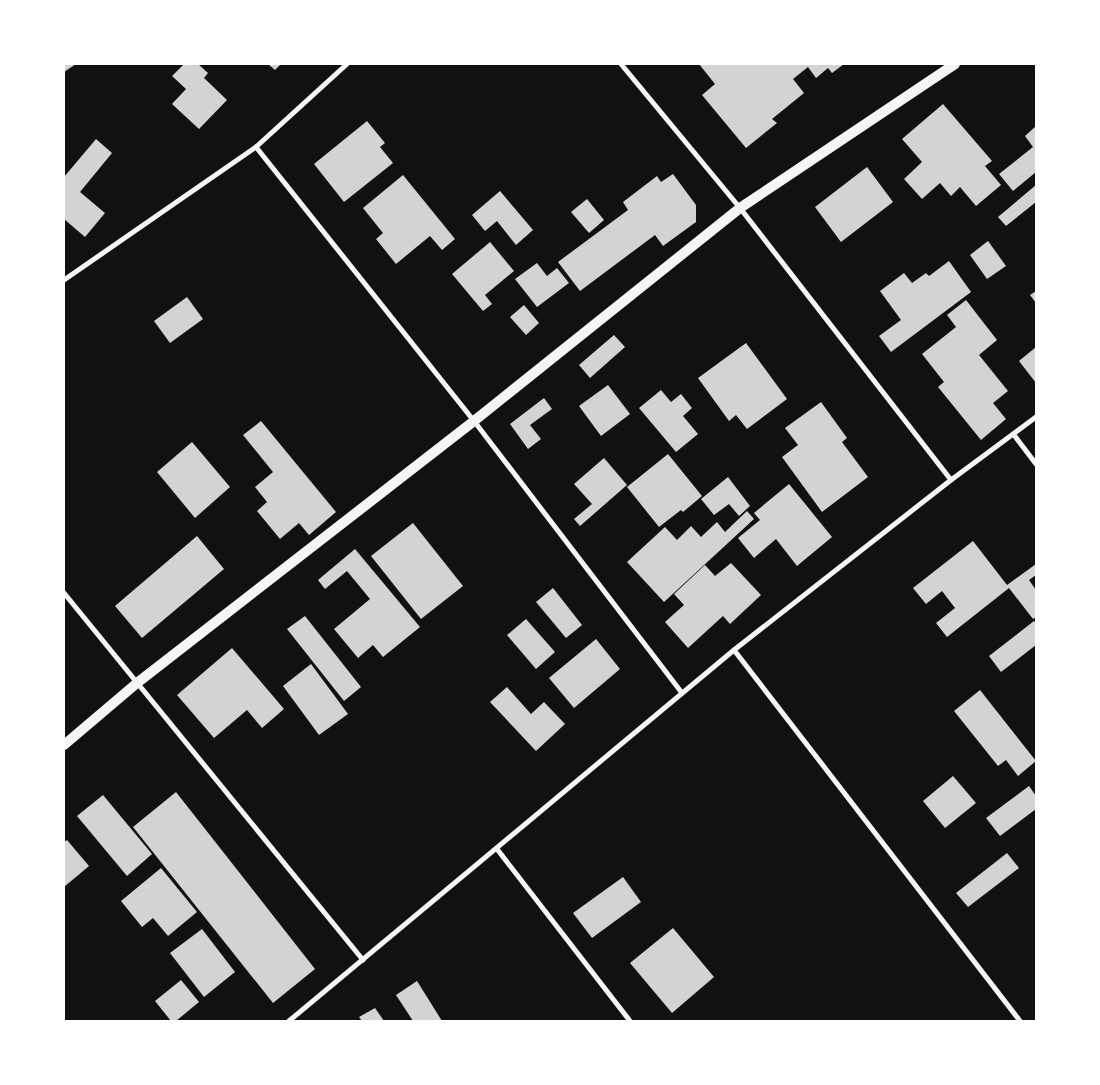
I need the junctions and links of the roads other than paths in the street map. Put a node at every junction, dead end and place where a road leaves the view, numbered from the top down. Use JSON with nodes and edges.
{"nodes":[{"id":1,"x":347,"y":64,"type":"edge"},
{"id":2,"x":621,"y":64,"type":"edge"},
{"id":3,"x":955,"y":64,"type":"edge"},
{"id":4,"x":256,"y":148,"type":"junction"},
{"id":5,"x":740,"y":208,"type":"junction"},
{"id":6,"x":64,"y":279,"type":"edge"},
{"id":7,"x":1036,"y":417,"type":"edge"},
{"id":8,"x":474,"y":422,"type":"junction"},
{"id":9,"x":1014,"y":434,"type":"junction"},
{"id":10,"x":1036,"y":464,"type":"edge"},
{"id":11,"x":951,"y":480,"type":"junction"},
{"id":12,"x":64,"y":593,"type":"edge"},
{"id":13,"x":734,"y":650,"type":"junction"},
{"id":14,"x":137,"y":683,"type":"junction"},
{"id":15,"x":682,"y":694,"type":"junction"},
{"id":16,"x":64,"y":745,"type":"edge"},
{"id":17,"x":497,"y":849,"type":"junction"},
{"id":18,"x":362,"y":960,"type":"junction"},
{"id":19,"x":289,"y":1021,"type":"edge"},
{"id":20,"x":630,"y":1021,"type":"edge"},
{"id":21,"x":1020,"y":1021,"type":"edge"}],
"edges":[{"from":1,"to":4,"type":"street"},
{"from":2,"to":5,"type":"street"},
{"from":3,"to":5,"type":"main road"},
{"from":4,"to":6,"type":"street"},
{"from":4,"to":8,"type":"street"},
{"from":5,"to":8,"type":"main road"},
{"from":5,"to":11,"type":"street"},
{"from":7,"to":9,"type":"street"},
{"from":8,"to":14,"type":"main road"},
{"from":8,"to":15,"type":"street"},
{"from":9,"to":10,"type":"street"},
{"from":9,"to":11,"type":"street"},
{"from":11,"to":13,"type":"street"},
{"from":12,"to":14,"type":"street"},
{"from":13,"to":15,"type":"street"},
{"from":13,"to":21,"type":"street"},
{"from":14,"to":16,"type":"main road"},
{"from":14,"to":18,"type":"street"},
{"from":15,"to":17,"type":"street"},
{"from":17,"to":18,"type":"street"},
{"from":17,"to":20,"type":"street"},
{"from":18,"to":19,"type":"street"}]}
